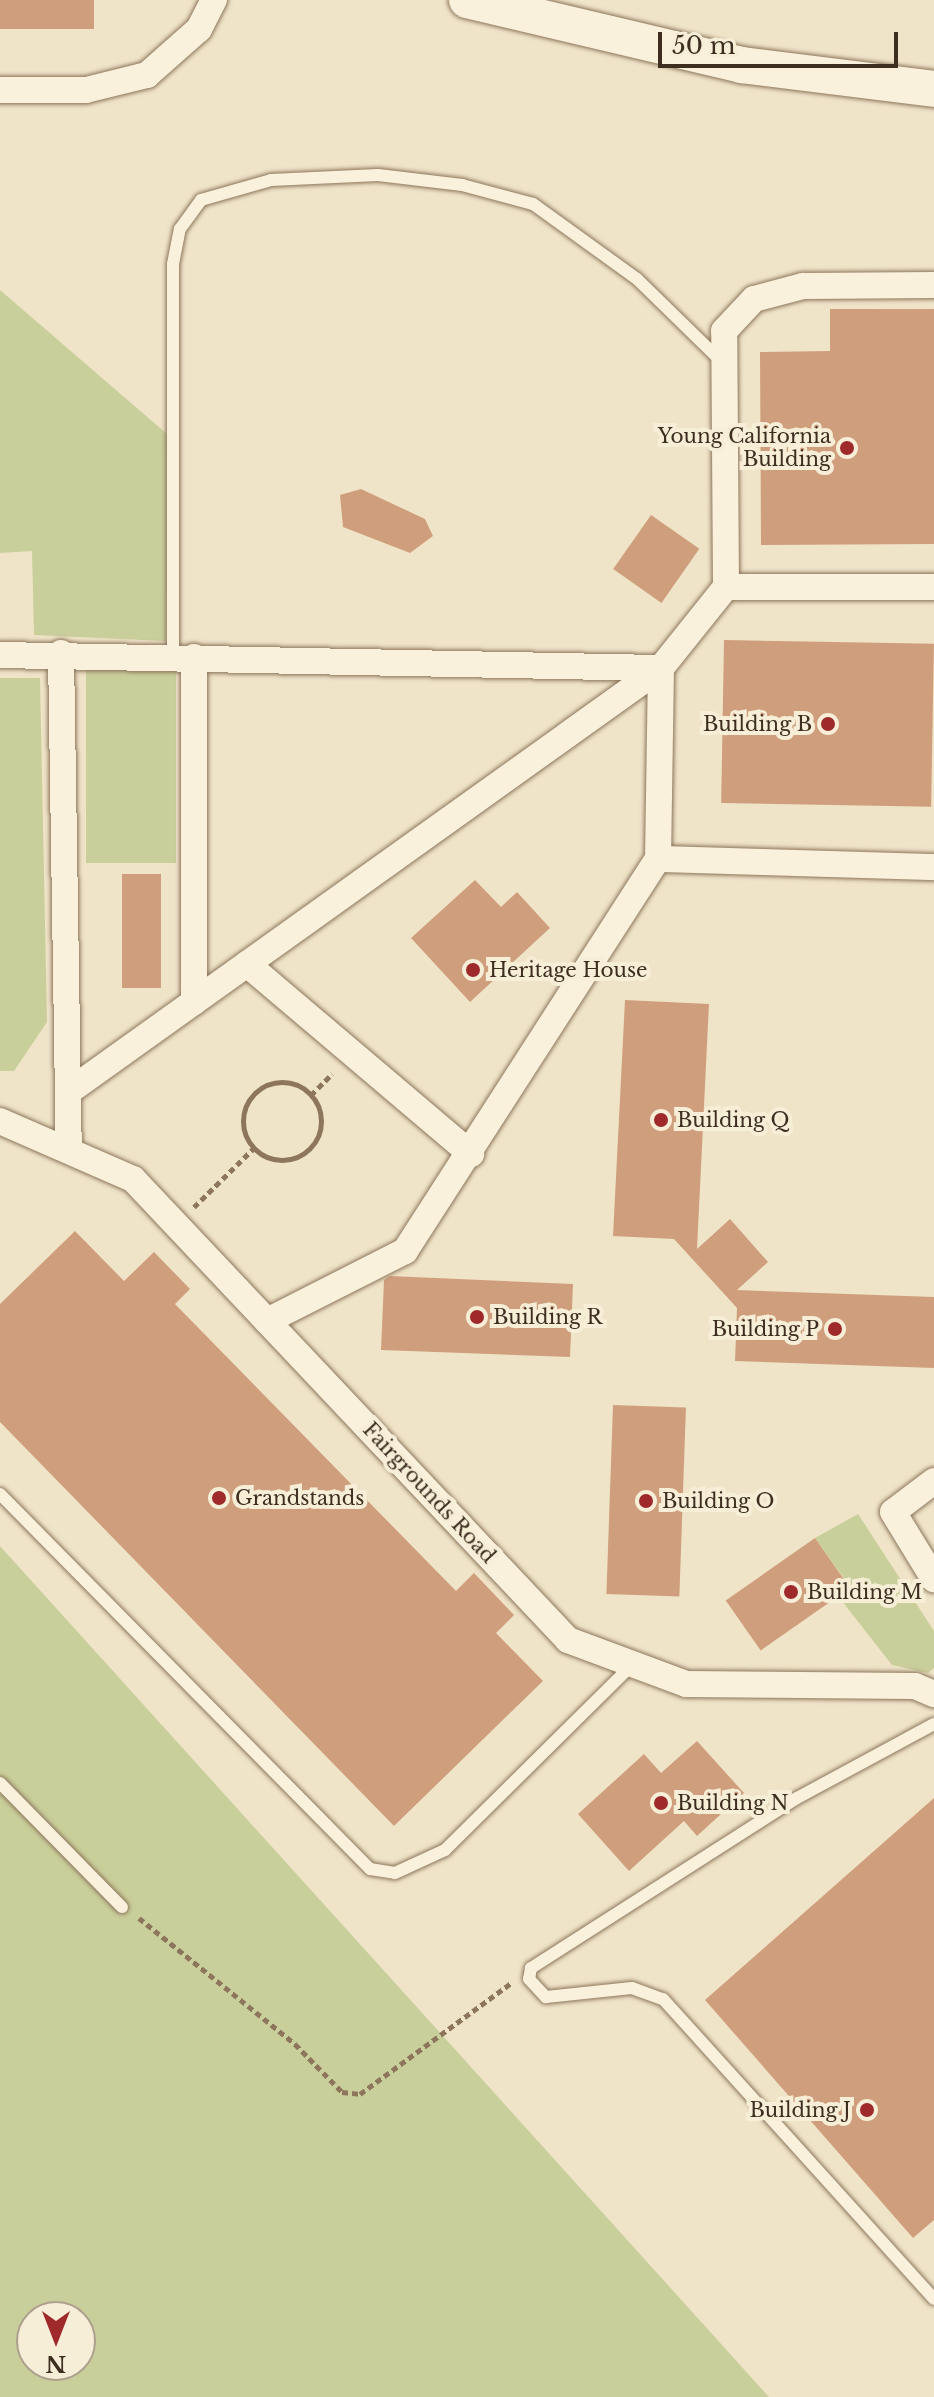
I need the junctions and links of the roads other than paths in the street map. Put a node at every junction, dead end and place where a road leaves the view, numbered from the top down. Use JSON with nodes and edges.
{"nodes":[{"id":1,"x":214,"y":0,"type":"edge"},
{"id":2,"x":467,"y":0,"type":"edge"},
{"id":3,"x":934,"y":89,"type":"edge"},
{"id":4,"x":0,"y":90,"type":"edge"},
{"id":5,"x":934,"y":285,"type":"edge"},
{"id":6,"x":725,"y":365,"type":"junction"},
{"id":7,"x":726,"y":587,"type":"junction"},
{"id":8,"x":934,"y":587,"type":"edge"},
{"id":9,"x":61,"y":653,"type":"junction"},
{"id":10,"x":0,"y":655,"type":"edge"},
{"id":11,"x":183,"y":656,"type":"junction"},
{"id":12,"x":661,"y":668,"type":"junction"},
{"id":13,"x":658,"y":859,"type":"junction"},
{"id":14,"x":934,"y":867,"type":"edge"},
{"id":15,"x":247,"y":964,"type":"junction"},
{"id":16,"x":194,"y":1002,"type":"junction"},
{"id":17,"x":68,"y":1092,"type":"junction"},
{"id":18,"x":0,"y":1121,"type":"edge"},
{"id":19,"x":69,"y":1149,"type":"junction"},
{"id":20,"x":471,"y":1154,"type":"junction"},
{"id":21,"x":267,"y":1321,"type":"junction"},
{"id":22,"x":934,"y":1481,"type":"edge"},
{"id":23,"x":0,"y":1494,"type":"edge"},
{"id":24,"x":934,"y":1579,"type":"edge"},
{"id":25,"x":632,"y":1665,"type":"junction"},
{"id":26,"x":934,"y":1694,"type":"edge"},
{"id":27,"x":934,"y":1724,"type":"edge"},
{"id":28,"x":0,"y":1783,"type":"edge"},
{"id":29,"x":122,"y":1907,"type":"road end"},
{"id":30,"x":934,"y":2299,"type":"edge"}],
"edges":[{"from":1,"to":4,"type":"street"},
{"from":2,"to":3,"type":"main road"},
{"from":5,"to":6,"type":"street"},
{"from":6,"to":7,"type":"street"},
{"from":6,"to":11,"type":"lane"},
{"from":7,"to":8,"type":"street"},
{"from":7,"to":12,"type":"street"},
{"from":9,"to":10,"type":"street"},
{"from":9,"to":11,"type":"street"},
{"from":9,"to":17,"type":"street"},
{"from":11,"to":12,"type":"street"},
{"from":11,"to":16,"type":"street"},
{"from":12,"to":13,"type":"street"},
{"from":12,"to":15,"type":"street"},
{"from":13,"to":14,"type":"street"},
{"from":13,"to":20,"type":"street"},
{"from":15,"to":16,"type":"street"},
{"from":15,"to":20,"type":"street"},
{"from":16,"to":17,"type":"street"},
{"from":17,"to":19,"type":"street"},
{"from":18,"to":19,"type":"street","name":"Fairgrounds Road"},
{"from":19,"to":21,"type":"street","name":"Fairgrounds Road"},
{"from":20,"to":21,"type":"street"},
{"from":21,"to":25,"type":"street","name":"Fairgrounds Road"},
{"from":22,"to":24,"type":"street"},
{"from":23,"to":25,"type":"lane"},
{"from":25,"to":26,"type":"street","name":"Fairgrounds Road"},
{"from":27,"to":30,"type":"lane"},
{"from":28,"to":29,"type":"lane"}]}
